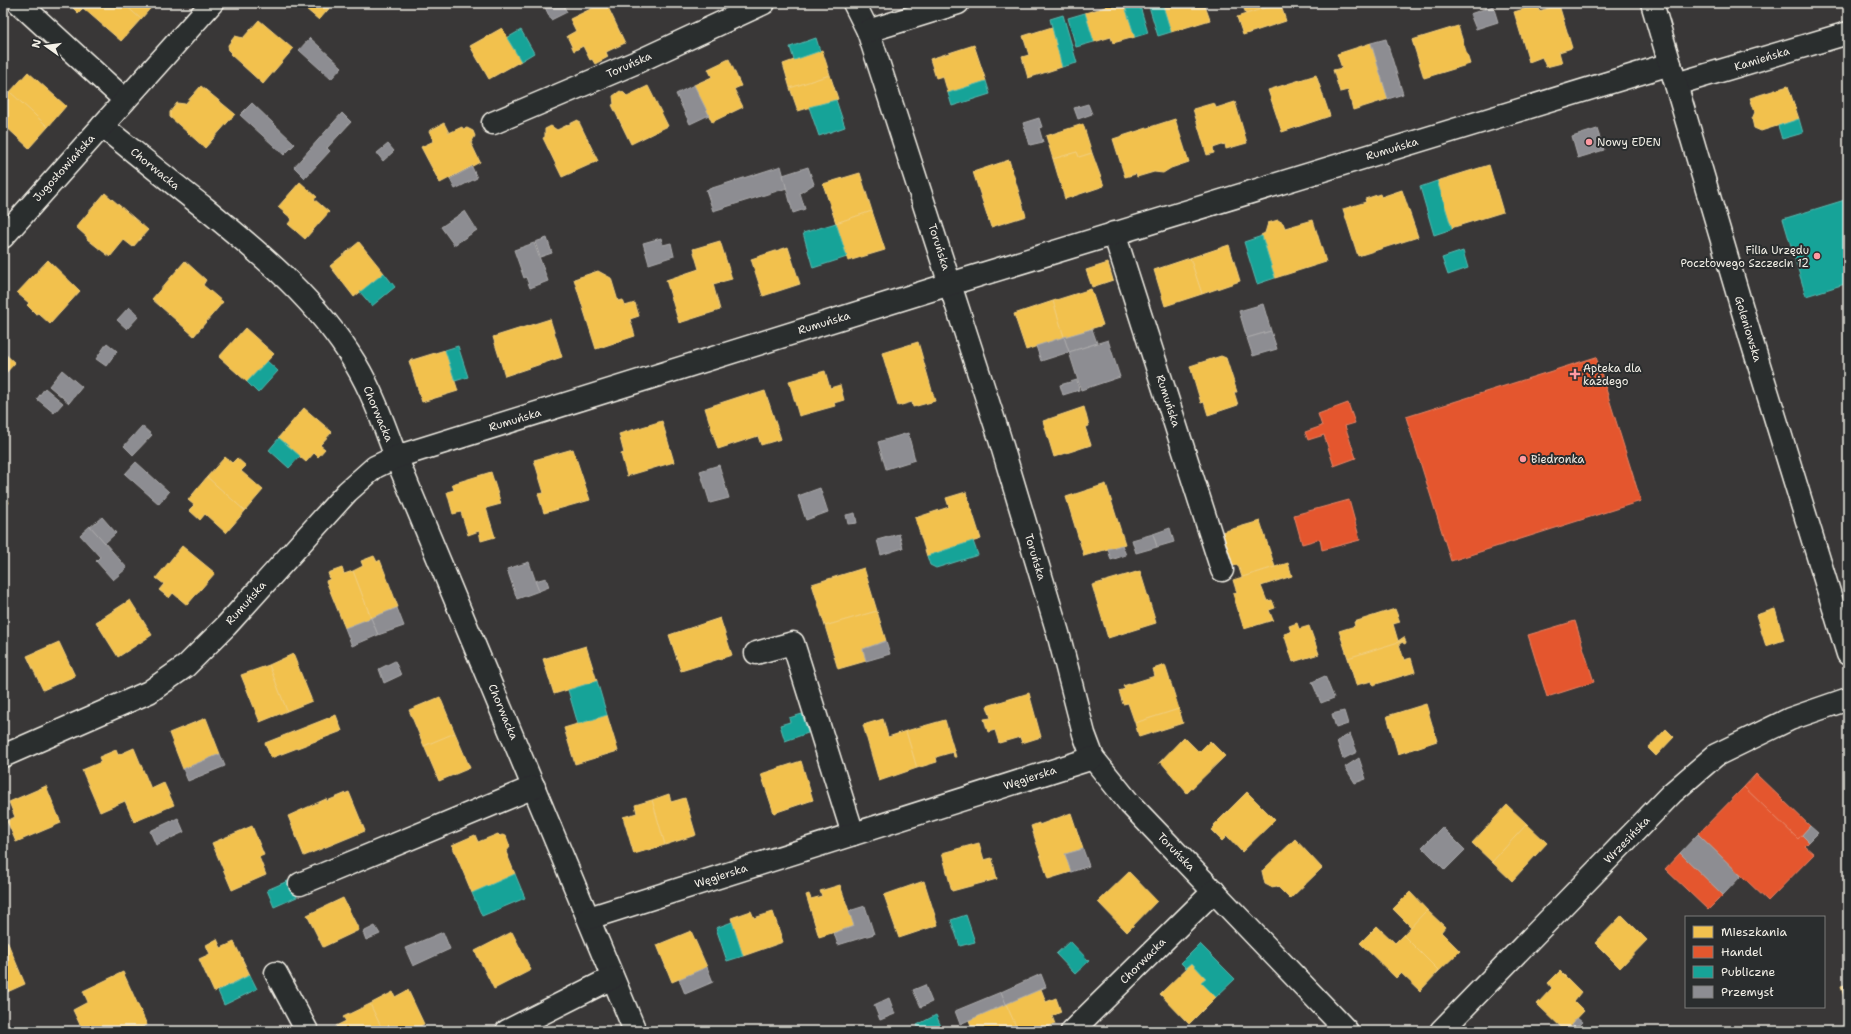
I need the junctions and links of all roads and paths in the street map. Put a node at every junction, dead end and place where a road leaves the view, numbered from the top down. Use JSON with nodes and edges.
{"nodes":[{"id":1,"x":20,"y":3,"type":"edge"},
{"id":2,"x":212,"y":3,"type":"edge"},
{"id":3,"x":764,"y":3,"type":"edge"},
{"id":4,"x":854,"y":3,"type":"edge"},
{"id":5,"x":958,"y":3,"type":"edge"},
{"id":6,"x":1652,"y":3,"type":"edge"},
{"id":7,"x":868,"y":31,"type":"junction"},
{"id":8,"x":1848,"y":33,"type":"edge"},
{"id":9,"x":1673,"y":74,"type":"junction"},
{"id":10,"x":125,"y":100,"type":"junction"},
{"id":11,"x":493,"y":123,"type":"dead end"},
{"id":12,"x":102,"y":126,"type":"junction"},
{"id":13,"x":1114,"y":233,"type":"junction"},
{"id":14,"x":3,"y":237,"type":"edge"},
{"id":15,"x":950,"y":284,"type":"junction"},
{"id":16,"x":396,"y":457,"type":"junction"},
{"id":17,"x":1222,"y":570,"type":"dead end"},
{"id":18,"x":756,"y":653,"type":"dead end"},
{"id":19,"x":1848,"y":654,"type":"edge"},
{"id":20,"x":1848,"y":699,"type":"edge"},
{"id":21,"x":3,"y":756,"type":"edge"},
{"id":22,"x":1092,"y":758,"type":"junction"},
{"id":23,"x":534,"y":787,"type":"junction"},
{"id":24,"x":854,"y":834,"type":"junction"},
{"id":25,"x":300,"y":884,"type":"dead end"},
{"id":26,"x":1214,"y":891,"type":"junction"},
{"id":27,"x":590,"y":918,"type":"junction"},
{"id":28,"x":276,"y":973,"type":"dead end"},
{"id":29,"x":612,"y":978,"type":"junction"},
{"id":30,"x":306,"y":1031,"type":"edge"},
{"id":31,"x":507,"y":1031,"type":"edge"},
{"id":32,"x":635,"y":1031,"type":"edge"},
{"id":33,"x":1072,"y":1031,"type":"edge"},
{"id":34,"x":1347,"y":1031,"type":"edge"},
{"id":35,"x":1441,"y":1031,"type":"edge"}],
"edges":[{"from":1,"to":10,"type":"street"},
{"from":2,"to":10,"type":"street","name":"Jugosłowiańska"},
{"from":3,"to":11,"type":"street","name":"Toruńska"},
{"from":4,"to":7,"type":"street","name":"Toruńska"},
{"from":5,"to":7,"type":"street"},
{"from":6,"to":9,"type":"street","name":"Goleniowska"},
{"from":7,"to":15,"type":"street","name":"Toruńska"},
{"from":8,"to":9,"type":"street","name":"Kamieńska"},
{"from":9,"to":13,"type":"street","name":"Rumuńska"},
{"from":9,"to":19,"type":"street","name":"Goleniowska"},
{"from":10,"to":12,"type":"street","name":"Jugosłowiańska"},
{"from":12,"to":14,"type":"street","name":"Jugosłowiańska"},
{"from":12,"to":16,"type":"street","name":"Chorwacka"},
{"from":13,"to":15,"type":"street","name":"Rumuńska"},
{"from":13,"to":17,"type":"street","name":"Rumuńska"},
{"from":15,"to":16,"type":"street","name":"Rumuńska"},
{"from":15,"to":22,"type":"street","name":"Toruńska"},
{"from":16,"to":21,"type":"street","name":"Rumuńska"},
{"from":16,"to":23,"type":"street","name":"Chorwacka"},
{"from":18,"to":24,"type":"street"},
{"from":20,"to":35,"type":"street","name":"Wrzesińska"},
{"from":22,"to":24,"type":"street","name":"Węgierska"},
{"from":22,"to":26,"type":"street","name":"Toruńska"},
{"from":23,"to":25,"type":"street"},
{"from":23,"to":27,"type":"street","name":"Chorwacka"},
{"from":24,"to":27,"type":"street","name":"Węgierska"},
{"from":26,"to":33,"type":"street","name":"Chorwacka"},
{"from":26,"to":34,"type":"street","name":"Toruńska"},
{"from":27,"to":29,"type":"street","name":"Chorwacka"},
{"from":28,"to":30,"type":"street"},
{"from":29,"to":31,"type":"street"},
{"from":29,"to":32,"type":"street","name":"Chorwacka"}]}
